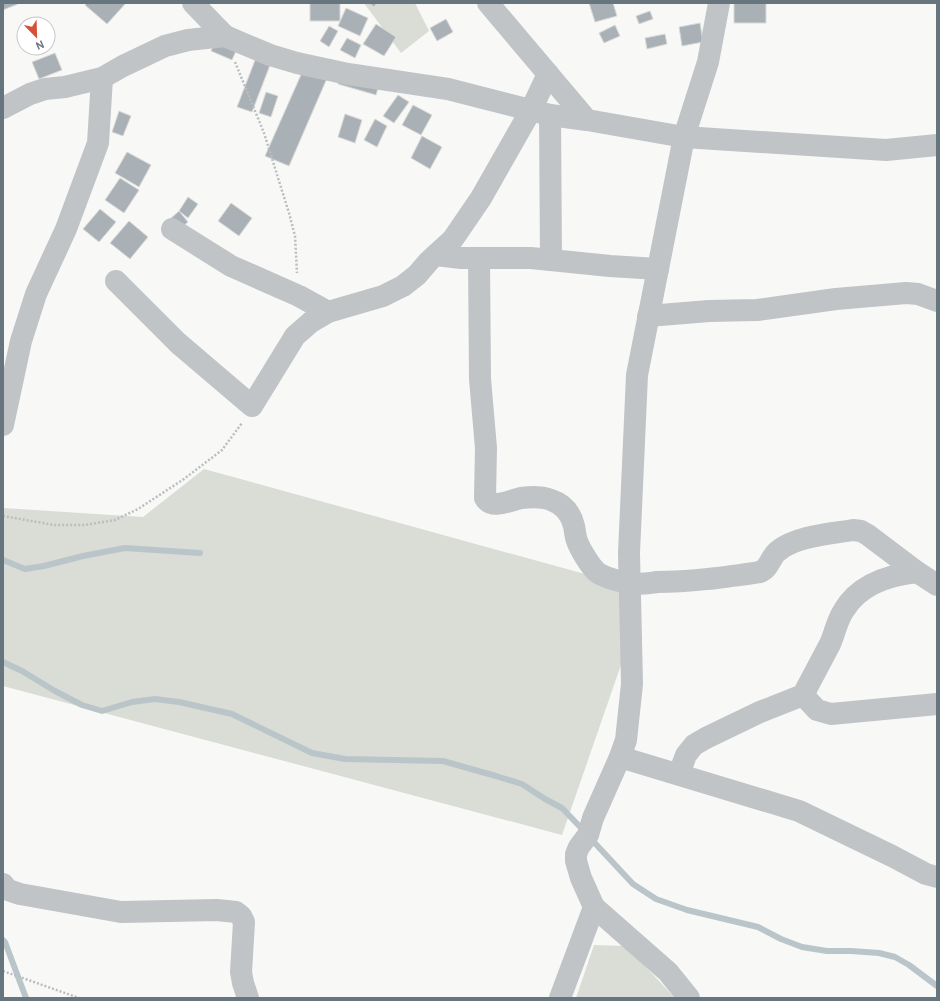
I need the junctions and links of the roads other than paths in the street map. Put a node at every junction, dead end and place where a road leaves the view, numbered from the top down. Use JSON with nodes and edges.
{"nodes":[{"id":1,"x":194,"y":3,"type":"edge"},
{"id":2,"x":490,"y":3,"type":"edge"},
{"id":3,"x":719,"y":3,"type":"edge"},
{"id":4,"x":225,"y":36,"type":"junction"},
{"id":5,"x":548,"y":74,"type":"junction"},
{"id":6,"x":102,"y":78,"type":"junction"},
{"id":7,"x":3,"y":108,"type":"edge"},
{"id":8,"x":540,"y":112,"type":"junction"},
{"id":9,"x":587,"y":120,"type":"junction"},
{"id":10,"x":684,"y":137,"type":"junction"},
{"id":11,"x":937,"y":145,"type":"edge"},
{"id":12,"x":172,"y":229,"type":"dead end"},
{"id":13,"x":436,"y":255,"type":"junction"},
{"id":14,"x":479,"y":259,"type":"junction"},
{"id":15,"x":551,"y":260,"type":"junction"},
{"id":16,"x":658,"y":269,"type":"junction"},
{"id":17,"x":116,"y":281,"type":"dead end"},
{"id":18,"x":937,"y":301,"type":"edge"},
{"id":19,"x":328,"y":312,"type":"junction"},
{"id":20,"x":648,"y":316,"type":"junction"},
{"id":21,"x":3,"y":425,"type":"edge"},
{"id":22,"x":917,"y":572,"type":"junction"},
{"id":23,"x":631,"y":584,"type":"junction"},
{"id":24,"x":937,"y":585,"type":"edge"},
{"id":25,"x":802,"y":695,"type":"junction"},
{"id":26,"x":937,"y":704,"type":"edge"},
{"id":27,"x":620,"y":757,"type":"junction"},
{"id":28,"x":679,"y":774,"type":"junction"},
{"id":29,"x":937,"y":877,"type":"edge"},
{"id":30,"x":3,"y":884,"type":"edge"},
{"id":31,"x":594,"y":907,"type":"junction"},
{"id":32,"x":248,"y":998,"type":"edge"},
{"id":33,"x":560,"y":998,"type":"edge"},
{"id":34,"x":689,"y":998,"type":"edge"}],
"edges":[{"from":1,"to":4,"type":"street"},
{"from":2,"to":5,"type":"street"},
{"from":3,"to":10,"type":"street"},
{"from":4,"to":6,"type":"street"},
{"from":4,"to":8,"type":"street"},
{"from":5,"to":8,"type":"street"},
{"from":5,"to":9,"type":"street"},
{"from":6,"to":7,"type":"street"},
{"from":6,"to":21,"type":"street"},
{"from":8,"to":9,"type":"street"},
{"from":8,"to":13,"type":"street"},
{"from":8,"to":15,"type":"street"},
{"from":9,"to":10,"type":"street"},
{"from":10,"to":11,"type":"street"},
{"from":10,"to":16,"type":"street"},
{"from":12,"to":19,"type":"street"},
{"from":13,"to":14,"type":"street"},
{"from":13,"to":19,"type":"street"},
{"from":14,"to":15,"type":"street"},
{"from":14,"to":23,"type":"street"},
{"from":15,"to":16,"type":"street"},
{"from":16,"to":20,"type":"street"},
{"from":17,"to":19,"type":"street"},
{"from":18,"to":20,"type":"street"},
{"from":20,"to":23,"type":"street"},
{"from":22,"to":23,"type":"street"},
{"from":22,"to":24,"type":"street"},
{"from":22,"to":25,"type":"street"},
{"from":23,"to":27,"type":"street"},
{"from":25,"to":26,"type":"street"},
{"from":25,"to":28,"type":"street"},
{"from":27,"to":28,"type":"street"},
{"from":27,"to":31,"type":"street"},
{"from":28,"to":29,"type":"street"},
{"from":30,"to":32,"type":"street"},
{"from":31,"to":33,"type":"street"},
{"from":31,"to":34,"type":"street"}]}
